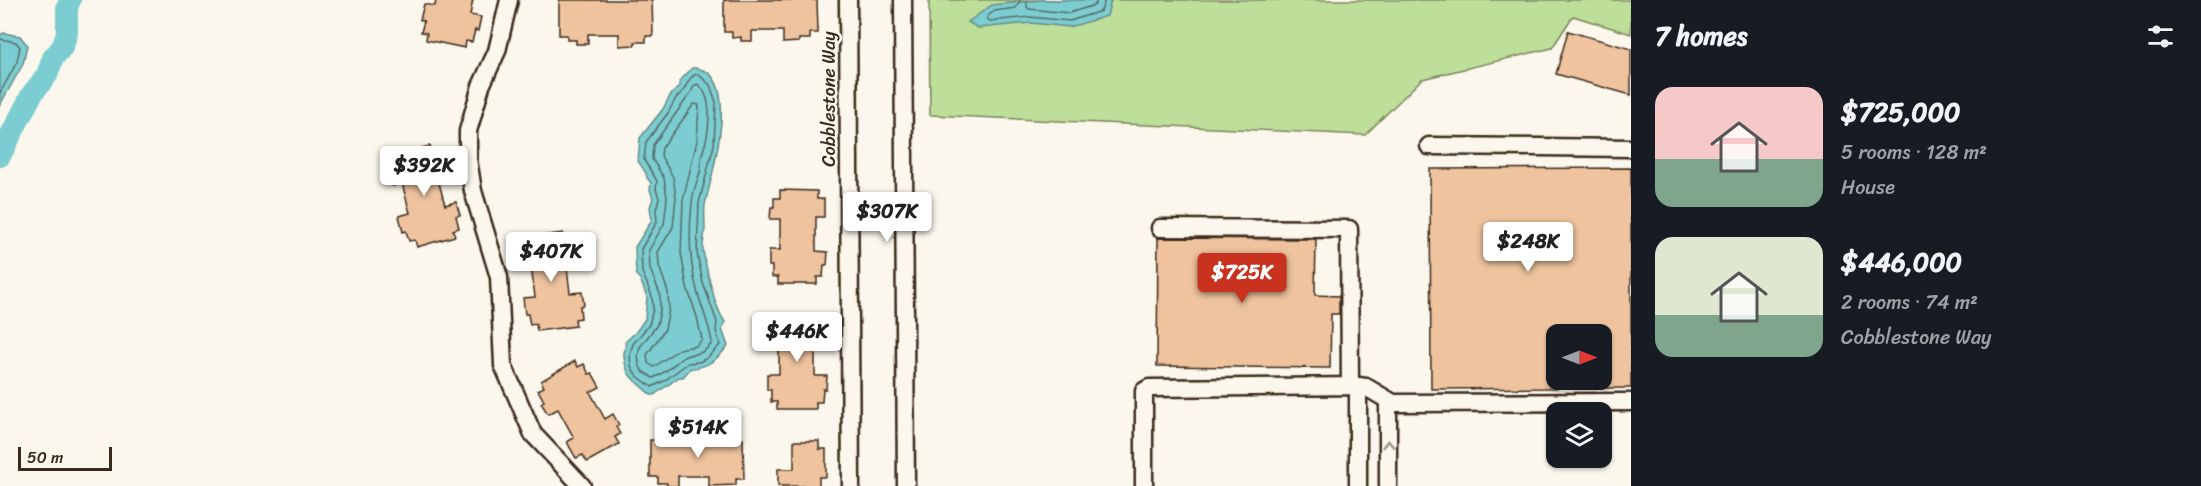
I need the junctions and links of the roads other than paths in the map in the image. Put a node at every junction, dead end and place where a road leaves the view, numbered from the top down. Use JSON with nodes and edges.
{"nodes":[{"id":1,"x":509,"y":0,"type":"edge"},
{"id":2,"x":848,"y":0,"type":"edge"},
{"id":3,"x":903,"y":0,"type":"edge"},
{"id":4,"x":1429,"y":146,"type":"dead end"},
{"id":5,"x":1631,"y":148,"type":"edge"},
{"id":6,"x":1160,"y":228,"type":"dead end"},
{"id":7,"x":1354,"y":386,"type":"junction"},
{"id":8,"x":1388,"y":401,"type":"junction"},
{"id":9,"x":1631,"y":402,"type":"edge"},
{"id":10,"x":582,"y":486,"type":"edge"},
{"id":11,"x":851,"y":486,"type":"edge"},
{"id":12,"x":906,"y":486,"type":"edge"},
{"id":13,"x":1144,"y":486,"type":"edge"},
{"id":14,"x":1358,"y":486,"type":"edge"},
{"id":15,"x":1388,"y":486,"type":"edge"}],
"edges":[{"from":1,"to":10,"type":"street"},
{"from":2,"to":11,"type":"street","name":"Cobblestone Way"},
{"from":3,"to":12,"type":"street"},
{"from":4,"to":5,"type":"street"},
{"from":6,"to":7,"type":"street"},
{"from":7,"to":8,"type":"street"},
{"from":7,"to":13,"type":"street"},
{"from":7,"to":14,"type":"street"},
{"from":8,"to":9,"type":"street"},
{"from":15,"to":8,"type":"street","one_way":true}]}
